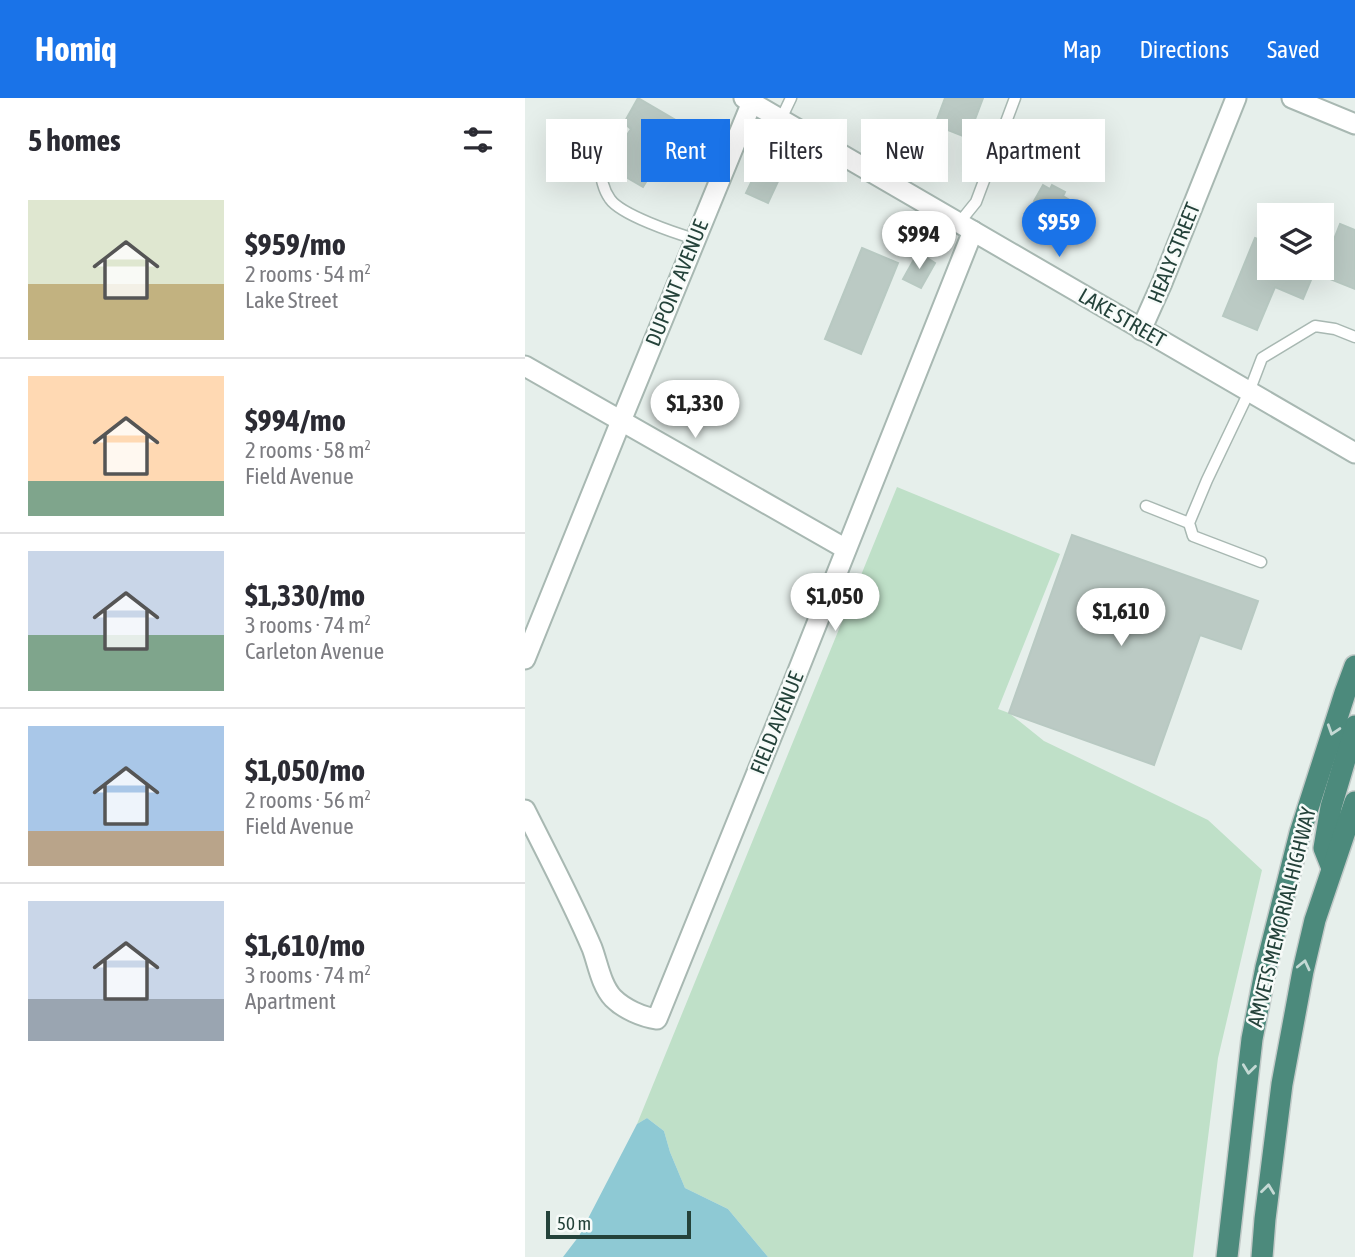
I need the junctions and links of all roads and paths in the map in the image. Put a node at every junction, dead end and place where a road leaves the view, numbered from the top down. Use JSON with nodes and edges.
{"nodes":[{"id":1,"x":791,"y":98,"type":"edge"},
{"id":2,"x":1015,"y":98,"type":"edge"},
{"id":3,"x":1236,"y":98,"type":"edge"},
{"id":4,"x":1292,"y":98,"type":"edge"},
{"id":5,"x":748,"y":100,"type":"edge"},
{"id":6,"x":781,"y":119,"type":"joint"},
{"id":7,"x":1355,"y":124,"type":"edge"},
{"id":8,"x":847,"y":158,"type":"edge"},
{"id":9,"x":603,"y":182,"type":"edge"},
{"id":10,"x":966,"y":227,"type":"junction"},
{"id":11,"x":695,"y":239,"type":"junction"},
{"id":12,"x":1141,"y":330,"type":"junction"},
{"id":13,"x":1355,"y":337,"type":"edge"},
{"id":14,"x":525,"y":366,"type":"edge"},
{"id":15,"x":1249,"y":392,"type":"junction"},
{"id":16,"x":621,"y":421,"type":"junction"},
{"id":17,"x":1355,"y":453,"type":"edge"},
{"id":18,"x":1146,"y":506,"type":"dead end"},
{"id":19,"x":1189,"y":523,"type":"junction"},
{"id":20,"x":846,"y":549,"type":"junction"},
{"id":21,"x":1261,"y":562,"type":"dead end"},
{"id":22,"x":525,"y":659,"type":"edge"},
{"id":23,"x":1355,"y":666,"type":"edge"},
{"id":24,"x":1355,"y":726,"type":"edge"},
{"id":25,"x":1355,"y":802,"type":"edge"},
{"id":26,"x":525,"y":810,"type":"edge"},
{"id":27,"x":1332,"y":868,"type":"junction"},
{"id":28,"x":1227,"y":1257,"type":"edge"},
{"id":29,"x":1262,"y":1257,"type":"edge"}],
"edges":[{"from":1,"to":6,"type":"lane"},
{"from":2,"to":10,"type":"lane"},
{"from":3,"to":12,"type":"street","name":"HEALY STREET"},
{"from":4,"to":7,"type":"street"},
{"from":5,"to":6,"type":"street","name":"LAKE STREET"},
{"from":5,"to":11,"type":"street","name":"DUPONT AVENUE"},
{"from":8,"to":10,"type":"street","name":"LAKE STREET"},
{"from":9,"to":11,"type":"lane"},
{"from":10,"to":12,"type":"street","name":"LAKE STREET"},
{"from":10,"to":20,"type":"street","name":"FIELD AVENUE"},
{"from":11,"to":16,"type":"street","name":"DUPONT AVENUE"},
{"from":12,"to":15,"type":"street","name":"LAKE STREET"},
{"from":13,"to":15,"type":"lane"},
{"from":14,"to":16,"type":"street"},
{"from":15,"to":17,"type":"street","name":"LAKE STREET"},
{"from":15,"to":19,"type":"lane"},
{"from":16,"to":20,"type":"street"},
{"from":16,"to":22,"type":"street","name":"DUPONT AVENUE"},
{"from":18,"to":19,"type":"lane"},
{"from":19,"to":21,"type":"lane"},
{"from":20,"to":26,"type":"street","name":"FIELD AVENUE"},
{"from":23,"to":28,"type":"highway","name":"AMVETS MEMORIAL HIGHWAY","one_way":true},
{"from":24,"to":27,"type":"highway"},
{"from":25,"to":27,"type":"highway","name":"AMVETS MEMORIAL HIGHWAY"},
{"from":29,"to":27,"type":"highway","name":"AMVETS MEMORIAL HIGHWAY","one_way":true}]}
